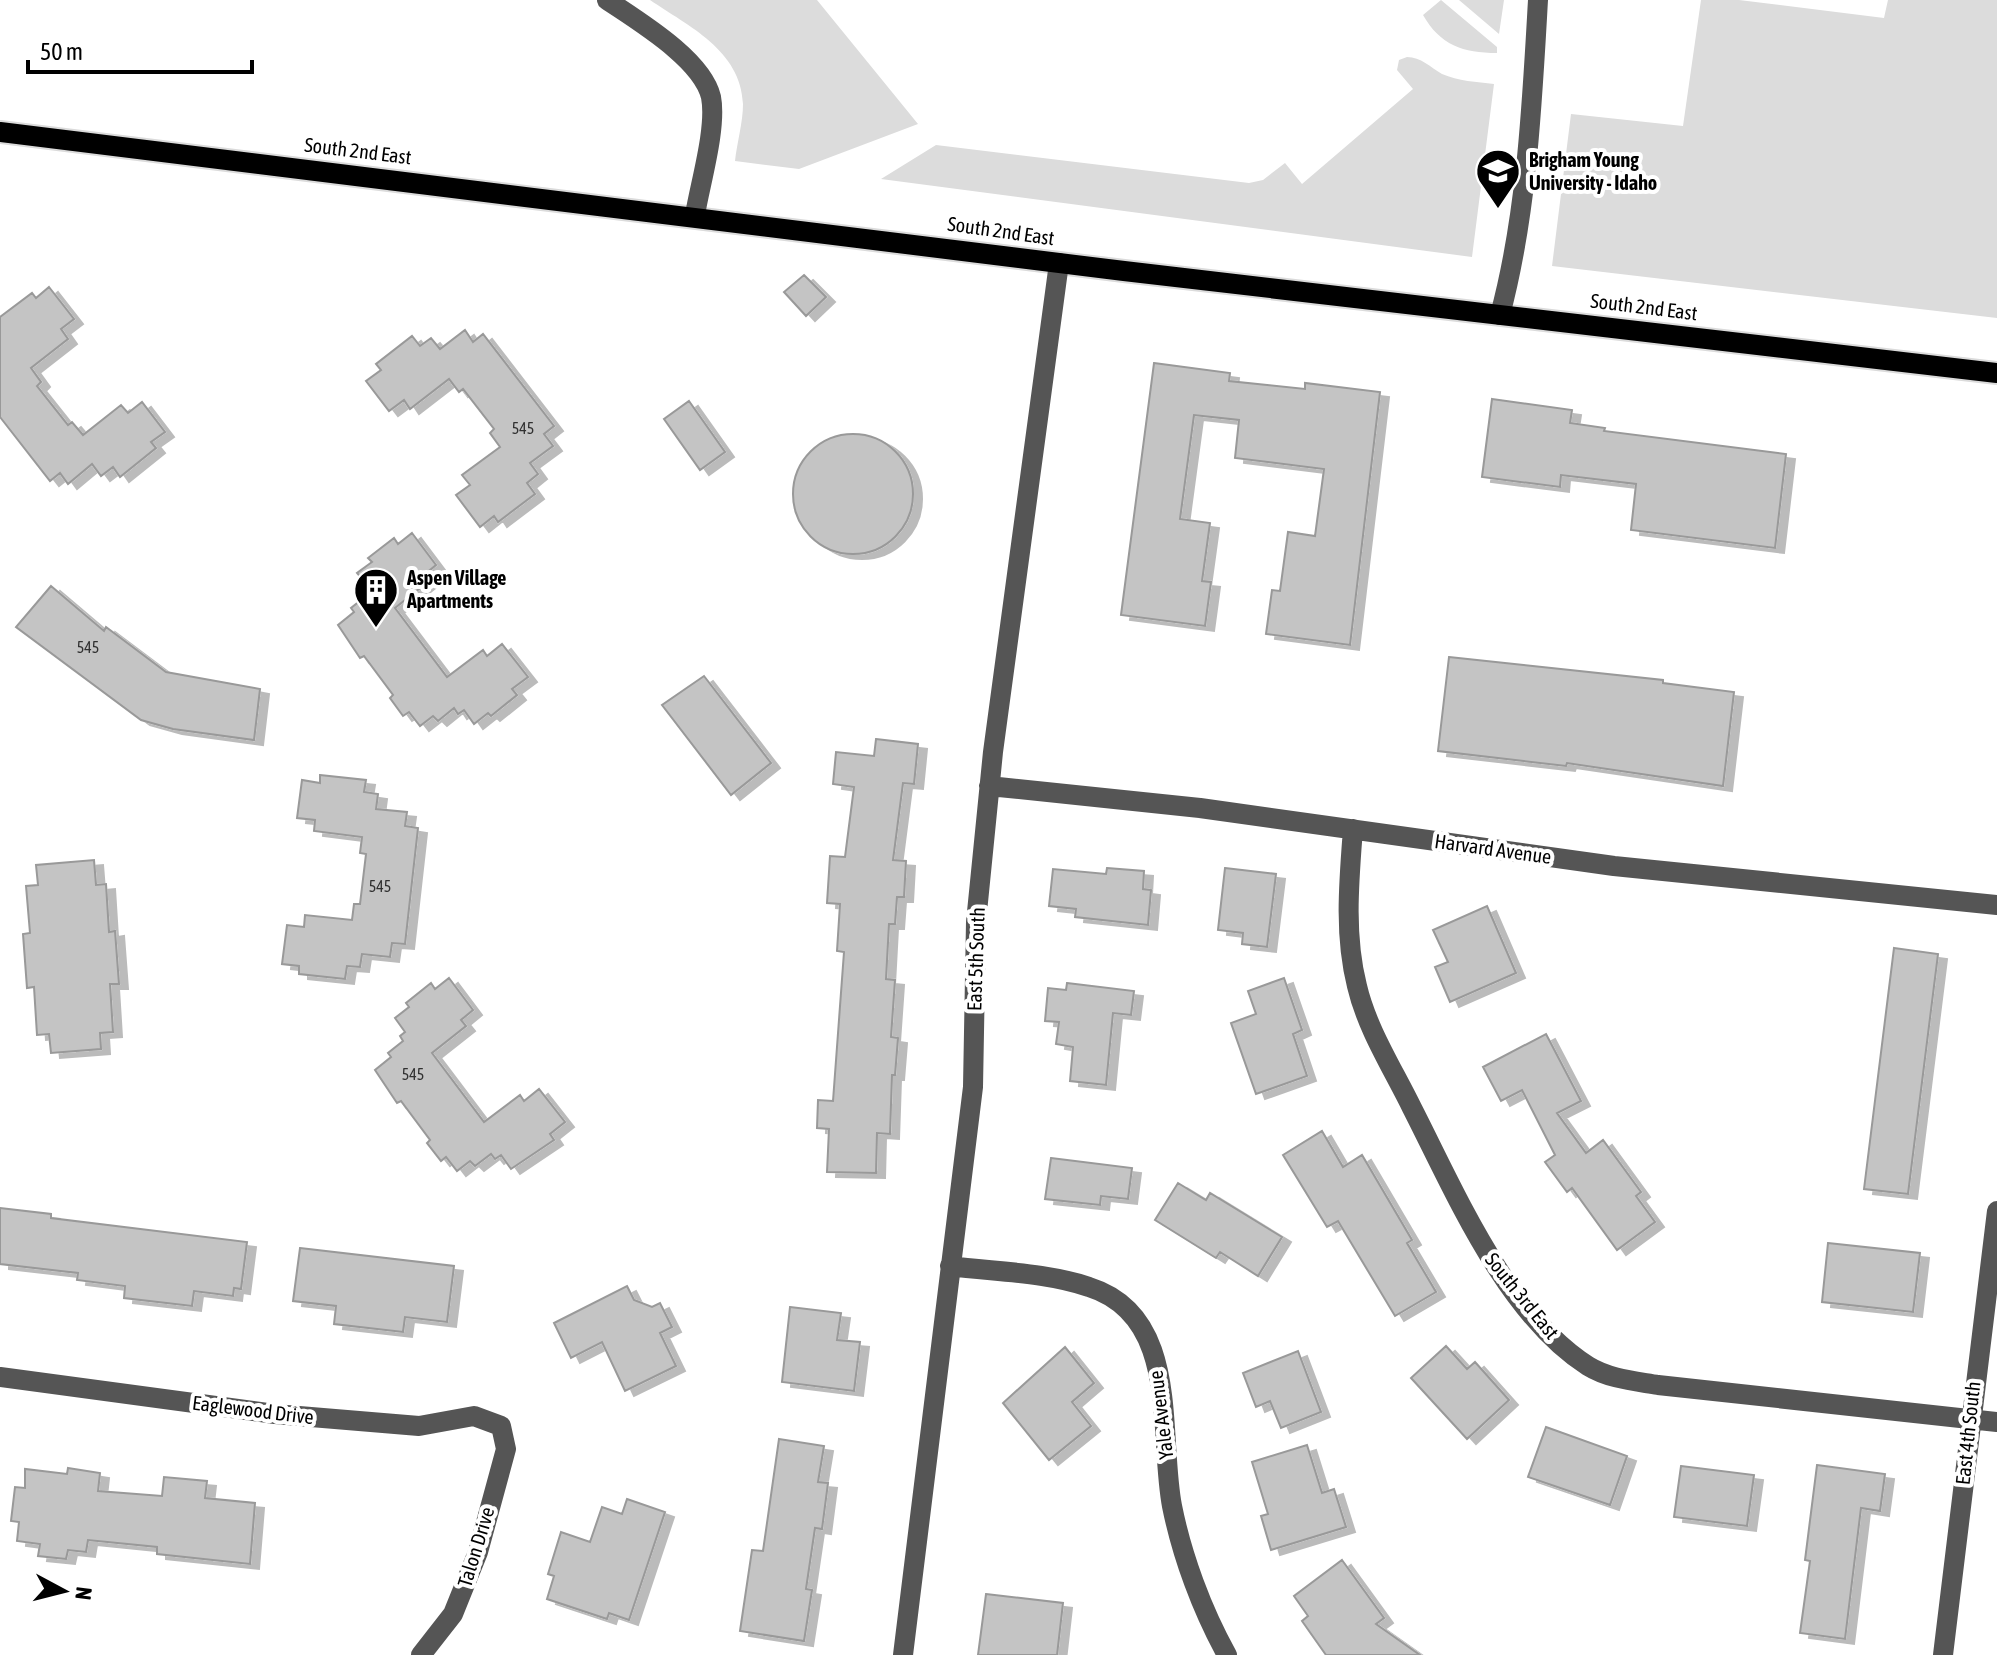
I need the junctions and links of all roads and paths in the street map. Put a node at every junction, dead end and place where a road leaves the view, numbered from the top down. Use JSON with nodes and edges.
{"nodes":[{"id":1,"x":607,"y":0,"type":"edge"},
{"id":2,"x":1538,"y":0,"type":"edge"},
{"id":3,"x":0,"y":132,"type":"edge"},
{"id":4,"x":695,"y":215,"type":"junction"},
{"id":5,"x":1059,"y":263,"type":"junction"},
{"id":6,"x":1500,"y":315,"type":"junction"},
{"id":7,"x":1997,"y":373,"type":"edge"},
{"id":8,"x":989,"y":786,"type":"junction"},
{"id":9,"x":1353,"y":829,"type":"junction"},
{"id":10,"x":1997,"y":905,"type":"edge"},
{"id":11,"x":1997,"y":1211,"type":"edge"},
{"id":12,"x":950,"y":1266,"type":"junction"},
{"id":13,"x":0,"y":1377,"type":"edge"},
{"id":14,"x":1970,"y":1419,"type":"junction"},
{"id":15,"x":1997,"y":1422,"type":"edge"},
{"id":16,"x":502,"y":1429,"type":"joint"},
{"id":17,"x":421,"y":1655,"type":"edge"},
{"id":18,"x":903,"y":1655,"type":"edge"},
{"id":19,"x":1227,"y":1655,"type":"edge"},
{"id":20,"x":1943,"y":1655,"type":"edge"}],
"edges":[{"from":1,"to":4,"type":"street"},
{"from":2,"to":6,"type":"street"},
{"from":3,"to":4,"type":"main road","name":"South 2nd East"},
{"from":4,"to":5,"type":"main road","name":"South 2nd East"},
{"from":5,"to":6,"type":"main road","name":"South 2nd East"},
{"from":5,"to":8,"type":"street","name":"East 5th South"},
{"from":6,"to":7,"type":"main road","name":"South 2nd East"},
{"from":8,"to":9,"type":"street","name":"Harvard Avenue"},
{"from":8,"to":12,"type":"street","name":"East 5th South"},
{"from":9,"to":10,"type":"street","name":"Harvard Avenue"},
{"from":9,"to":14,"type":"street","name":"South 3rd East"},
{"from":11,"to":14,"type":"street","name":"East 4th South"},
{"from":12,"to":18,"type":"street","name":"East 5th South"},
{"from":12,"to":19,"type":"street","name":"Yale Avenue"},
{"from":13,"to":16,"type":"street","name":"Eaglewood Drive"},
{"from":14,"to":15,"type":"street","name":"South 3rd East"},
{"from":14,"to":20,"type":"street","name":"East 4th South"},
{"from":16,"to":17,"type":"street","name":"Talon Drive"}]}
